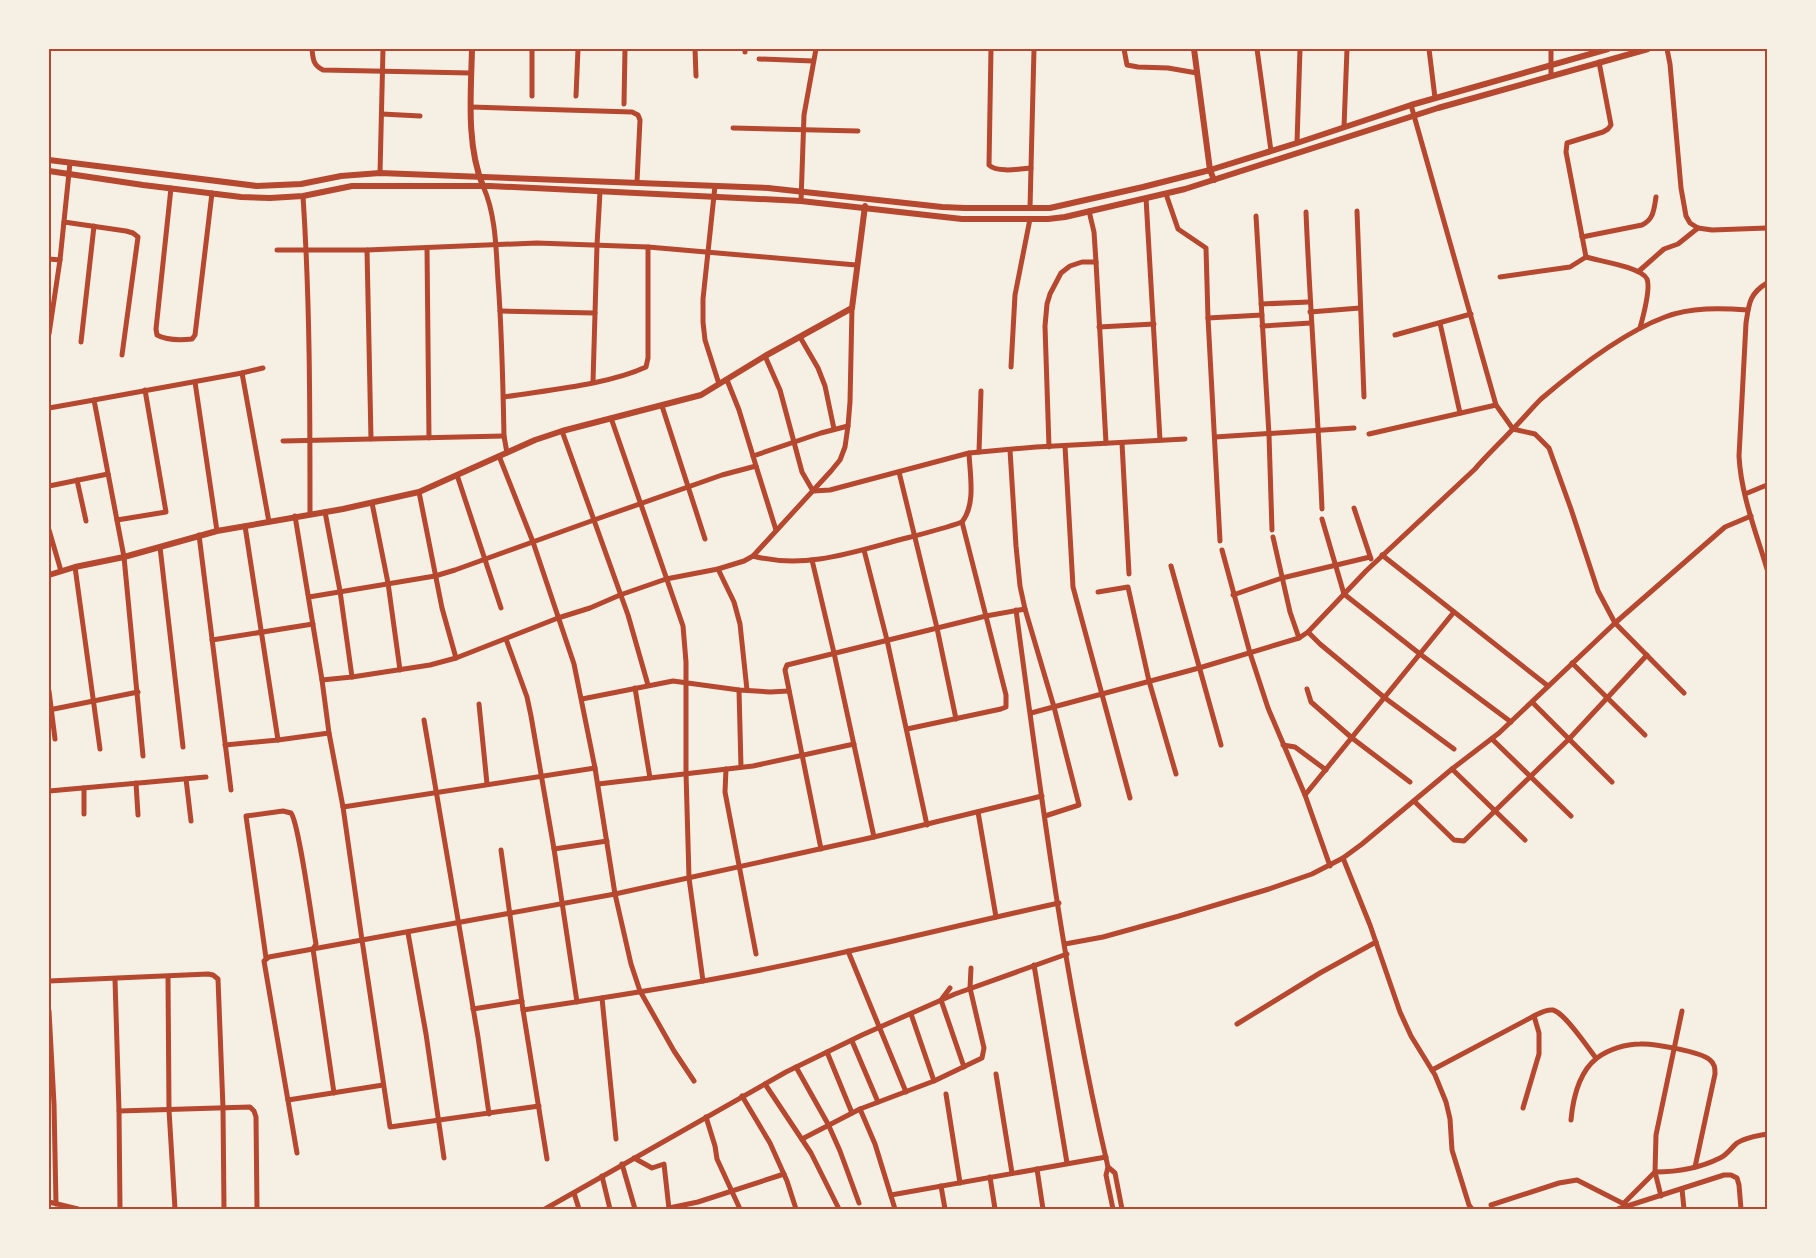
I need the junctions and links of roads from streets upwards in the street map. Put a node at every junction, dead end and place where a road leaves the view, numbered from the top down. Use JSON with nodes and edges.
{"nodes":[{"id":1,"x":312,"y":49,"type":"edge"},
{"id":2,"x":382,"y":49,"type":"edge"},
{"id":3,"x":472,"y":49,"type":"edge"},
{"id":4,"x":532,"y":49,"type":"edge"},
{"id":5,"x":578,"y":49,"type":"edge"},
{"id":6,"x":625,"y":49,"type":"edge"},
{"id":7,"x":695,"y":49,"type":"edge"},
{"id":8,"x":816,"y":49,"type":"edge"},
{"id":9,"x":991,"y":49,"type":"edge"},
{"id":10,"x":1034,"y":49,"type":"edge"},
{"id":11,"x":1124,"y":49,"type":"edge"},
{"id":12,"x":1194,"y":49,"type":"edge"},
{"id":13,"x":1257,"y":49,"type":"edge"},
{"id":14,"x":1300,"y":49,"type":"edge"},
{"id":15,"x":1347,"y":49,"type":"edge"},
{"id":16,"x":1429,"y":49,"type":"edge"},
{"id":17,"x":1551,"y":49,"type":"edge"},
{"id":18,"x":1608,"y":49,"type":"edge"},
{"id":19,"x":1648,"y":49,"type":"edge"},
{"id":20,"x":1667,"y":49,"type":"edge"},
{"id":21,"x":758,"y":59,"type":"dead end"},
{"id":22,"x":813,"y":61,"type":"junction"},
{"id":23,"x":1599,"y":62,"type":"junction"},
{"id":24,"x":1550,"y":65,"type":"junction"},
{"id":25,"x":382,"y":72,"type":"junction"},
{"id":26,"x":471,"y":73,"type":"junction"},
{"id":27,"x":1197,"y":73,"type":"junction"},
{"id":28,"x":696,"y":76,"type":"dead end"},
{"id":29,"x":1551,"y":76,"type":"junction"},
{"id":30,"x":532,"y":96,"type":"dead end"},
{"id":31,"x":576,"y":96,"type":"dead end"},
{"id":32,"x":1435,"y":98,"type":"junction"},
{"id":33,"x":624,"y":104,"type":"dead end"},
{"id":34,"x":1411,"y":105,"type":"junction"},
{"id":35,"x":471,"y":107,"type":"junction"},
{"id":36,"x":382,"y":114,"type":"junction"},
{"id":37,"x":1414,"y":115,"type":"junction"},
{"id":38,"x":420,"y":116,"type":"dead end"},
{"id":39,"x":1344,"y":127,"type":"junction"},
{"id":40,"x":733,"y":128,"type":"dead end"},
{"id":41,"x":803,"y":128,"type":"junction"},
{"id":42,"x":858,"y":131,"type":"dead end"},
{"id":43,"x":1297,"y":143,"type":"junction"},
{"id":44,"x":1271,"y":151,"type":"junction"},
{"id":45,"x":49,"y":160,"type":"edge"},
{"id":46,"x":70,"y":163,"type":"junction"},
{"id":47,"x":1031,"y":168,"type":"junction"},
{"id":48,"x":1210,"y":170,"type":"junction"},
{"id":49,"x":49,"y":171,"type":"edge"},
{"id":50,"x":380,"y":172,"type":"junction"},
{"id":51,"x":70,"y":174,"type":"junction"},
{"id":52,"x":479,"y":176,"type":"junction"},
{"id":53,"x":1214,"y":180,"type":"junction"},
{"id":54,"x":637,"y":182,"type":"junction"},
{"id":55,"x":301,"y":184,"type":"junction"},
{"id":56,"x":483,"y":186,"type":"junction"},
{"id":57,"x":715,"y":186,"type":"junction"},
{"id":58,"x":171,"y":188,"type":"junction"},
{"id":59,"x":802,"y":191,"type":"junction"},
{"id":60,"x":600,"y":192,"type":"junction"},
{"id":61,"x":212,"y":193,"type":"junction"},
{"id":62,"x":1166,"y":194,"type":"junction"},
{"id":63,"x":303,"y":196,"type":"junction"},
{"id":64,"x":713,"y":197,"type":"junction"},
{"id":65,"x":1656,"y":197,"type":"dead end"},
{"id":66,"x":866,"y":198,"type":"junction"},
{"id":67,"x":1146,"y":198,"type":"junction"},
{"id":68,"x":801,"y":201,"type":"junction"},
{"id":69,"x":1030,"y":208,"type":"junction"},
{"id":70,"x":865,"y":209,"type":"junction"},
{"id":71,"x":1089,"y":211,"type":"junction"},
{"id":72,"x":1357,"y":211,"type":"dead end"},
{"id":73,"x":1306,"y":212,"type":"dead end"},
{"id":74,"x":1256,"y":216,"type":"dead end"},
{"id":75,"x":1030,"y":219,"type":"junction"},
{"id":76,"x":64,"y":222,"type":"junction"},
{"id":77,"x":94,"y":226,"type":"junction"},
{"id":78,"x":1698,"y":228,"type":"junction"},
{"id":79,"x":1767,"y":228,"type":"edge"},
{"id":80,"x":1582,"y":237,"type":"junction"},
{"id":81,"x":496,"y":244,"type":"junction"},
{"id":82,"x":597,"y":245,"type":"junction"},
{"id":83,"x":648,"y":247,"type":"junction"},
{"id":84,"x":428,"y":248,"type":"junction"},
{"id":85,"x":277,"y":250,"type":"dead end"},
{"id":86,"x":306,"y":250,"type":"junction"},
{"id":87,"x":367,"y":250,"type":"junction"},
{"id":88,"x":708,"y":252,"type":"junction"},
{"id":89,"x":1586,"y":257,"type":"junction"},
{"id":90,"x":49,"y":259,"type":"edge"},
{"id":91,"x":60,"y":260,"type":"junction"},
{"id":92,"x":1096,"y":262,"type":"junction"},
{"id":93,"x":856,"y":265,"type":"junction"},
{"id":94,"x":1639,"y":272,"type":"junction"},
{"id":95,"x":1500,"y":277,"type":"dead end"},
{"id":96,"x":1767,"y":283,"type":"edge"},
{"id":97,"x":1309,"y":302,"type":"junction"},
{"id":98,"x":1261,"y":304,"type":"junction"},
{"id":99,"x":852,"y":308,"type":"junction"},
{"id":100,"x":1360,"y":308,"type":"junction"},
{"id":101,"x":1748,"y":310,"type":"junction"},
{"id":102,"x":500,"y":311,"type":"junction"},
{"id":103,"x":1310,"y":312,"type":"junction"},
{"id":104,"x":595,"y":313,"type":"junction"},
{"id":105,"x":1471,"y":314,"type":"junction"},
{"id":106,"x":1262,"y":316,"type":"junction"},
{"id":107,"x":1208,"y":318,"type":"junction"},
{"id":108,"x":1311,"y":323,"type":"junction"},
{"id":109,"x":1440,"y":323,"type":"junction"},
{"id":110,"x":1154,"y":324,"type":"junction"},
{"id":111,"x":1262,"y":326,"type":"junction"},
{"id":112,"x":1099,"y":327,"type":"junction"},
{"id":113,"x":1640,"y":328,"type":"junction"},
{"id":114,"x":49,"y":334,"type":"edge"},
{"id":115,"x":1396,"y":335,"type":"dead end"},
{"id":116,"x":800,"y":337,"type":"junction"},
{"id":117,"x":81,"y":342,"type":"dead end"},
{"id":118,"x":122,"y":355,"type":"dead end"},
{"id":119,"x":765,"y":356,"type":"junction"},
{"id":120,"x":1010,"y":367,"type":"dead end"},
{"id":121,"x":263,"y":368,"type":"dead end"},
{"id":122,"x":242,"y":373,"type":"junction"},
{"id":123,"x":727,"y":380,"type":"junction"},
{"id":124,"x":195,"y":382,"type":"junction"},
{"id":125,"x":593,"y":382,"type":"junction"},
{"id":126,"x":719,"y":384,"type":"junction"},
{"id":127,"x":145,"y":390,"type":"junction"},
{"id":128,"x":981,"y":391,"type":"dead end"},
{"id":129,"x":504,"y":397,"type":"junction"},
{"id":130,"x":1364,"y":397,"type":"dead end"},
{"id":131,"x":94,"y":400,"type":"junction"},
{"id":132,"x":1496,"y":405,"type":"junction"},
{"id":133,"x":662,"y":406,"type":"junction"},
{"id":134,"x":49,"y":408,"type":"edge"},
{"id":135,"x":1460,"y":413,"type":"junction"},
{"id":136,"x":611,"y":418,"type":"junction"},
{"id":137,"x":848,"y":426,"type":"junction"},
{"id":138,"x":1354,"y":428,"type":"dead end"},
{"id":139,"x":834,"y":429,"type":"junction"},
{"id":140,"x":1319,"y":430,"type":"junction"},
{"id":141,"x":1513,"y":430,"type":"junction"},
{"id":142,"x":562,"y":431,"type":"junction"},
{"id":143,"x":1269,"y":434,"type":"junction"},
{"id":144,"x":1369,"y":434,"type":"dead end"},
{"id":145,"x":504,"y":436,"type":"junction"},
{"id":146,"x":1215,"y":437,"type":"junction"},
{"id":147,"x":429,"y":438,"type":"junction"},
{"id":148,"x":371,"y":439,"type":"junction"},
{"id":149,"x":1186,"y":439,"type":"dead end"},
{"id":150,"x":310,"y":440,"type":"junction"},
{"id":151,"x":1160,"y":440,"type":"junction"},
{"id":152,"x":283,"y":441,"type":"dead end"},
{"id":153,"x":795,"y":442,"type":"junction"},
{"id":154,"x":1122,"y":443,"type":"junction"},
{"id":155,"x":1106,"y":444,"type":"junction"},
{"id":156,"x":1050,"y":446,"type":"junction"},
{"id":157,"x":1064,"y":446,"type":"junction"},
{"id":158,"x":1010,"y":450,"type":"junction"},
{"id":159,"x":508,"y":452,"type":"junction"},
{"id":160,"x":979,"y":452,"type":"junction"},
{"id":161,"x":969,"y":453,"type":"junction"},
{"id":162,"x":499,"y":456,"type":"junction"},
{"id":163,"x":753,"y":456,"type":"junction"},
{"id":164,"x":756,"y":466,"type":"junction"},
{"id":165,"x":899,"y":472,"type":"junction"},
{"id":166,"x":108,"y":474,"type":"junction"},
{"id":167,"x":457,"y":475,"type":"junction"},
{"id":168,"x":77,"y":480,"type":"junction"},
{"id":169,"x":1767,"y":485,"type":"edge"},
{"id":170,"x":49,"y":486,"type":"edge"},
{"id":171,"x":689,"y":487,"type":"junction"},
{"id":172,"x":813,"y":491,"type":"junction"},
{"id":173,"x":419,"y":492,"type":"junction"},
{"id":174,"x":1744,"y":494,"type":"junction"},
{"id":175,"x":372,"y":503,"type":"junction"},
{"id":176,"x":642,"y":504,"type":"junction"},
{"id":177,"x":1354,"y":508,"type":"dead end"},
{"id":178,"x":1322,"y":509,"type":"dead end"},
{"id":179,"x":325,"y":512,"type":"junction"},
{"id":180,"x":310,"y":514,"type":"junction"},
{"id":181,"x":296,"y":516,"type":"junction"},
{"id":182,"x":1751,"y":516,"type":"junction"},
{"id":183,"x":1322,"y":519,"type":"dead end"},
{"id":184,"x":117,"y":520,"type":"junction"},
{"id":185,"x":594,"y":520,"type":"junction"},
{"id":186,"x":86,"y":521,"type":"dead end"},
{"id":187,"x":269,"y":522,"type":"junction"},
{"id":188,"x":962,"y":522,"type":"junction"},
{"id":189,"x":245,"y":526,"type":"junction"},
{"id":190,"x":49,"y":530,"type":"edge"},
{"id":191,"x":776,"y":530,"type":"junction"},
{"id":192,"x":1272,"y":530,"type":"dead end"},
{"id":193,"x":217,"y":531,"type":"junction"},
{"id":194,"x":199,"y":535,"type":"junction"},
{"id":195,"x":914,"y":536,"type":"junction"},
{"id":196,"x":1273,"y":537,"type":"dead end"},
{"id":197,"x":706,"y":539,"type":"dead end"},
{"id":198,"x":1220,"y":541,"type":"dead end"},
{"id":199,"x":533,"y":542,"type":"junction"},
{"id":200,"x":160,"y":546,"type":"junction"},
{"id":201,"x":864,"y":550,"type":"junction"},
{"id":202,"x":1222,"y":550,"type":"dead end"},
{"id":203,"x":753,"y":556,"type":"junction"},
{"id":204,"x":1382,"y":556,"type":"junction"},
{"id":205,"x":124,"y":557,"type":"junction"},
{"id":206,"x":1370,"y":557,"type":"junction"},
{"id":207,"x":484,"y":560,"type":"junction"},
{"id":208,"x":812,"y":560,"type":"junction"},
{"id":209,"x":1335,"y":565,"type":"junction"},
{"id":210,"x":1372,"y":565,"type":"junction"},
{"id":211,"x":1171,"y":566,"type":"dead end"},
{"id":212,"x":75,"y":567,"type":"junction"},
{"id":213,"x":718,"y":569,"type":"junction"},
{"id":214,"x":1767,"y":569,"type":"edge"},
{"id":215,"x":61,"y":571,"type":"junction"},
{"id":216,"x":1129,"y":574,"type":"dead end"},
{"id":217,"x":49,"y":575,"type":"edge"},
{"id":218,"x":435,"y":576,"type":"junction"},
{"id":219,"x":1282,"y":578,"type":"junction"},
{"id":220,"x":666,"y":579,"type":"junction"},
{"id":221,"x":388,"y":583,"type":"junction"},
{"id":222,"x":340,"y":591,"type":"junction"},
{"id":223,"x":1098,"y":592,"type":"dead end"},
{"id":224,"x":1344,"y":594,"type":"junction"},
{"id":225,"x":620,"y":595,"type":"junction"},
{"id":226,"x":1233,"y":595,"type":"junction"},
{"id":227,"x":309,"y":597,"type":"junction"},
{"id":228,"x":501,"y":608,"type":"dead end"},
{"id":229,"x":1025,"y":609,"type":"junction"},
{"id":230,"x":1016,"y":610,"type":"junction"},
{"id":231,"x":1454,"y":612,"type":"junction"},
{"id":232,"x":986,"y":616,"type":"junction"},
{"id":233,"x":558,"y":618,"type":"junction"},
{"id":234,"x":1615,"y":623,"type":"junction"},
{"id":235,"x":313,"y":624,"type":"junction"},
{"id":236,"x":937,"y":628,"type":"junction"},
{"id":237,"x":1308,"y":632,"type":"junction"},
{"id":238,"x":262,"y":633,"type":"junction"},
{"id":239,"x":1299,"y":638,"type":"junction"},
{"id":240,"x":506,"y":639,"type":"junction"},
{"id":241,"x":212,"y":640,"type":"junction"},
{"id":242,"x":887,"y":640,"type":"junction"},
{"id":243,"x":834,"y":653,"type":"junction"},
{"id":244,"x":1250,"y":654,"type":"junction"},
{"id":245,"x":1420,"y":654,"type":"junction"},
{"id":246,"x":1647,"y":655,"type":"junction"},
{"id":247,"x":456,"y":658,"type":"junction"},
{"id":248,"x":1572,"y":664,"type":"junction"},
{"id":249,"x":1199,"y":668,"type":"junction"},
{"id":250,"x":400,"y":670,"type":"junction"},
{"id":251,"x":352,"y":677,"type":"junction"},
{"id":252,"x":322,"y":680,"type":"junction"},
{"id":253,"x":685,"y":681,"type":"junction"},
{"id":254,"x":1149,"y":681,"type":"junction"},
{"id":255,"x":648,"y":685,"type":"junction"},
{"id":256,"x":1548,"y":686,"type":"junction"},
{"id":257,"x":635,"y":688,"type":"junction"},
{"id":258,"x":1306,"y":689,"type":"dead end"},
{"id":259,"x":739,"y":690,"type":"junction"},
{"id":260,"x":747,"y":690,"type":"junction"},
{"id":261,"x":49,"y":691,"type":"edge"},
{"id":262,"x":790,"y":691,"type":"junction"},
{"id":263,"x":138,"y":692,"type":"junction"},
{"id":264,"x":1684,"y":693,"type":"dead end"},
{"id":265,"x":1101,"y":695,"type":"junction"},
{"id":266,"x":1385,"y":698,"type":"junction"},
{"id":267,"x":1607,"y":698,"type":"junction"},
{"id":268,"x":582,"y":699,"type":"junction"},
{"id":269,"x":92,"y":701,"type":"junction"},
{"id":270,"x":1532,"y":702,"type":"junction"},
{"id":271,"x":479,"y":704,"type":"dead end"},
{"id":272,"x":1054,"y":707,"type":"junction"},
{"id":273,"x":50,"y":709,"type":"edge"},
{"id":274,"x":1031,"y":713,"type":"junction"},
{"id":275,"x":956,"y":719,"type":"junction"},
{"id":276,"x":424,"y":720,"type":"dead end"},
{"id":277,"x":1511,"y":722,"type":"junction"},
{"id":278,"x":907,"y":729,"type":"junction"},
{"id":279,"x":330,"y":733,"type":"junction"},
{"id":280,"x":1645,"y":735,"type":"dead end"},
{"id":281,"x":1352,"y":738,"type":"junction"},
{"id":282,"x":54,"y":739,"type":"dead end"},
{"id":283,"x":1492,"y":739,"type":"junction"},
{"id":284,"x":1569,"y":739,"type":"junction"},
{"id":285,"x":278,"y":740,"type":"junction"},
{"id":286,"x":854,"y":744,"type":"junction"},
{"id":287,"x":225,"y":745,"type":"junction"},
{"id":288,"x":1283,"y":745,"type":"junction"},
{"id":289,"x":1221,"y":746,"type":"dead end"},
{"id":290,"x":183,"y":747,"type":"dead end"},
{"id":291,"x":100,"y":748,"type":"dead end"},
{"id":292,"x":1454,"y":749,"type":"dead end"},
{"id":293,"x":802,"y":755,"type":"junction"},
{"id":294,"x":143,"y":756,"type":"dead end"},
{"id":295,"x":741,"y":767,"type":"junction"},
{"id":296,"x":595,"y":768,"type":"junction"},
{"id":297,"x":726,"y":769,"type":"junction"},
{"id":298,"x":1452,"y":769,"type":"junction"},
{"id":299,"x":1326,"y":770,"type":"junction"},
{"id":300,"x":686,"y":773,"type":"junction"},
{"id":301,"x":1176,"y":774,"type":"dead end"},
{"id":302,"x":540,"y":776,"type":"junction"},
{"id":303,"x":1530,"y":776,"type":"junction"},
{"id":304,"x":206,"y":777,"type":"dead end"},
{"id":305,"x":650,"y":778,"type":"junction"},
{"id":306,"x":186,"y":779,"type":"junction"},
{"id":307,"x":1410,"y":782,"type":"dead end"},
{"id":308,"x":1612,"y":782,"type":"dead end"},
{"id":309,"x":136,"y":783,"type":"junction"},
{"id":310,"x":487,"y":784,"type":"junction"},
{"id":311,"x":598,"y":784,"type":"junction"},
{"id":312,"x":84,"y":788,"type":"junction"},
{"id":313,"x":231,"y":790,"type":"dead end"},
{"id":314,"x":49,"y":791,"type":"edge"},
{"id":315,"x":436,"y":794,"type":"junction"},
{"id":316,"x":1305,"y":795,"type":"junction"},
{"id":317,"x":1042,"y":796,"type":"junction"},
{"id":318,"x":1130,"y":798,"type":"dead end"},
{"id":319,"x":1414,"y":801,"type":"junction"},
{"id":320,"x":343,"y":807,"type":"junction"},
{"id":321,"x":1495,"y":811,"type":"junction"},
{"id":322,"x":978,"y":812,"type":"junction"},
{"id":323,"x":84,"y":814,"type":"dead end"},
{"id":324,"x":138,"y":815,"type":"dead end"},
{"id":325,"x":1045,"y":816,"type":"junction"},
{"id":326,"x":1571,"y":816,"type":"dead end"},
{"id":327,"x":191,"y":821,"type":"dead end"},
{"id":328,"x":927,"y":825,"type":"junction"},
{"id":329,"x":874,"y":837,"type":"junction"},
{"id":330,"x":1525,"y":840,"type":"dead end"},
{"id":331,"x":607,"y":841,"type":"junction"},
{"id":332,"x":554,"y":849,"type":"junction"},
{"id":333,"x":821,"y":849,"type":"junction"},
{"id":334,"x":501,"y":850,"type":"dead end"},
{"id":335,"x":1343,"y":858,"type":"junction"},
{"id":336,"x":1330,"y":866,"type":"junction"},
{"id":337,"x":738,"y":867,"type":"junction"},
{"id":338,"x":689,"y":878,"type":"junction"},
{"id":339,"x":615,"y":894,"type":"junction"},
{"id":340,"x":1058,"y":903,"type":"junction"},
{"id":341,"x":562,"y":904,"type":"junction"},
{"id":342,"x":510,"y":914,"type":"junction"},
{"id":343,"x":996,"y":917,"type":"junction"},
{"id":344,"x":458,"y":923,"type":"junction"},
{"id":345,"x":408,"y":933,"type":"junction"},
{"id":346,"x":362,"y":940,"type":"junction"},
{"id":347,"x":1376,"y":942,"type":"junction"},
{"id":348,"x":1065,"y":944,"type":"junction"},
{"id":349,"x":313,"y":949,"type":"junction"},
{"id":350,"x":848,"y":951,"type":"junction"},
{"id":351,"x":756,"y":954,"type":"dead end"},
{"id":352,"x":1067,"y":954,"type":"junction"},
{"id":353,"x":266,"y":958,"type":"junction"},
{"id":354,"x":1034,"y":965,"type":"junction"},
{"id":355,"x":971,"y":968,"type":"dead end"},
{"id":356,"x":168,"y":977,"type":"junction"},
{"id":357,"x":115,"y":979,"type":"junction"},
{"id":358,"x":49,"y":981,"type":"edge"},
{"id":359,"x":703,"y":981,"type":"junction"},
{"id":360,"x":950,"y":988,"type":"dead end"},
{"id":361,"x":970,"y":988,"type":"junction"},
{"id":362,"x":640,"y":991,"type":"junction"},
{"id":363,"x":602,"y":998,"type":"junction"},
{"id":364,"x":941,"y":1000,"type":"junction"},
{"id":365,"x":522,"y":1001,"type":"junction"},
{"id":366,"x":577,"y":1002,"type":"junction"},
{"id":367,"x":473,"y":1009,"type":"junction"},
{"id":368,"x":523,"y":1010,"type":"junction"},
{"id":369,"x":49,"y":1011,"type":"edge"},
{"id":370,"x":1682,"y":1011,"type":"dead end"},
{"id":371,"x":911,"y":1014,"type":"junction"},
{"id":372,"x":1534,"y":1016,"type":"junction"},
{"id":373,"x":1237,"y":1024,"type":"dead end"},
{"id":374,"x":881,"y":1027,"type":"junction"},
{"id":375,"x":49,"y":1041,"type":"edge"},
{"id":376,"x":852,"y":1041,"type":"junction"},
{"id":377,"x":1674,"y":1048,"type":"junction"},
{"id":378,"x":827,"y":1052,"type":"junction"},
{"id":379,"x":1596,"y":1058,"type":"junction"},
{"id":380,"x":796,"y":1067,"type":"junction"},
{"id":381,"x":964,"y":1068,"type":"junction"},
{"id":382,"x":1432,"y":1070,"type":"junction"},
{"id":383,"x":996,"y":1074,"type":"dead end"},
{"id":384,"x":694,"y":1081,"type":"dead end"},
{"id":385,"x":934,"y":1082,"type":"junction"},
{"id":386,"x":765,"y":1084,"type":"junction"},
{"id":387,"x":383,"y":1085,"type":"junction"},
{"id":388,"x":906,"y":1092,"type":"junction"},
{"id":389,"x":334,"y":1093,"type":"junction"},
{"id":390,"x":946,"y":1094,"type":"dead end"},
{"id":391,"x":742,"y":1096,"type":"junction"},
{"id":392,"x":288,"y":1100,"type":"junction"},
{"id":393,"x":878,"y":1102,"type":"junction"},
{"id":394,"x":51,"y":1104,"type":"edge"},
{"id":395,"x":539,"y":1106,"type":"junction"},
{"id":396,"x":223,"y":1108,"type":"junction"},
{"id":397,"x":1523,"y":1108,"type":"dead end"},
{"id":398,"x":860,"y":1109,"type":"junction"},
{"id":399,"x":169,"y":1110,"type":"junction"},
{"id":400,"x":120,"y":1111,"type":"junction"},
{"id":401,"x":852,"y":1113,"type":"junction"},
{"id":402,"x":489,"y":1114,"type":"junction"},
{"id":403,"x":706,"y":1116,"type":"junction"},
{"id":404,"x":1571,"y":1120,"type":"dead end"},
{"id":405,"x":438,"y":1122,"type":"junction"},
{"id":406,"x":828,"y":1124,"type":"junction"},
{"id":407,"x":1767,"y":1134,"type":"edge"},
{"id":408,"x":616,"y":1139,"type":"dead end"},
{"id":409,"x":802,"y":1139,"type":"junction"},
{"id":410,"x":297,"y":1153,"type":"dead end"},
{"id":411,"x":1106,"y":1157,"type":"junction"},
{"id":412,"x":444,"y":1158,"type":"dead end"},
{"id":413,"x":634,"y":1158,"type":"junction"},
{"id":414,"x":547,"y":1160,"type":"dead end"},
{"id":415,"x":1068,"y":1163,"type":"junction"},
{"id":416,"x":622,"y":1164,"type":"junction"},
{"id":417,"x":1108,"y":1167,"type":"junction"},
{"id":418,"x":1695,"y":1167,"type":"junction"},
{"id":419,"x":1037,"y":1169,"type":"junction"},
{"id":420,"x":49,"y":1171,"type":"edge"},
{"id":421,"x":55,"y":1171,"type":"junction"},
{"id":422,"x":1655,"y":1172,"type":"junction"},
{"id":423,"x":1012,"y":1173,"type":"junction"},
{"id":424,"x":784,"y":1174,"type":"junction"},
{"id":425,"x":602,"y":1176,"type":"junction"},
{"id":426,"x":990,"y":1177,"type":"junction"},
{"id":427,"x":960,"y":1183,"type":"junction"},
{"id":428,"x":941,"y":1186,"type":"junction"},
{"id":429,"x":1682,"y":1189,"type":"junction"},
{"id":430,"x":732,"y":1192,"type":"junction"},
{"id":431,"x":574,"y":1193,"type":"junction"},
{"id":432,"x":892,"y":1195,"type":"junction"},
{"id":433,"x":1662,"y":1196,"type":"junction"},
{"id":434,"x":49,"y":1202,"type":"edge"},
{"id":435,"x":698,"y":1202,"type":"junction"},
{"id":436,"x":859,"y":1203,"type":"dead end"},
{"id":437,"x":56,"y":1204,"type":"junction"},
{"id":438,"x":1491,"y":1205,"type":"dead end"},
{"id":439,"x":1627,"y":1206,"type":"edge"},
{"id":440,"x":669,"y":1208,"type":"edge"},
{"id":441,"x":78,"y":1209,"type":"edge"},
{"id":442,"x":120,"y":1209,"type":"edge"},
{"id":443,"x":175,"y":1209,"type":"edge"},
{"id":444,"x":224,"y":1209,"type":"edge"},
{"id":445,"x":257,"y":1209,"type":"edge"},
{"id":446,"x":547,"y":1209,"type":"edge"},
{"id":447,"x":579,"y":1209,"type":"edge"},
{"id":448,"x":610,"y":1209,"type":"edge"},
{"id":449,"x":635,"y":1209,"type":"edge"},
{"id":450,"x":700,"y":1209,"type":"edge"},
{"id":451,"x":740,"y":1209,"type":"edge"},
{"id":452,"x":796,"y":1209,"type":"edge"},
{"id":453,"x":839,"y":1209,"type":"edge"},
{"id":454,"x":895,"y":1209,"type":"edge"},
{"id":455,"x":945,"y":1209,"type":"edge"},
{"id":456,"x":995,"y":1209,"type":"edge"},
{"id":457,"x":1043,"y":1209,"type":"edge"},
{"id":458,"x":1113,"y":1209,"type":"edge"},
{"id":459,"x":1122,"y":1209,"type":"edge"},
{"id":460,"x":1472,"y":1209,"type":"edge"},
{"id":461,"x":1618,"y":1209,"type":"edge"},
{"id":462,"x":1684,"y":1209,"type":"edge"},
{"id":463,"x":1741,"y":1209,"type":"edge"}],
"edges":[{"from":1,"to":25,"type":"street"},
{"from":2,"to":25,"type":"street"},
{"from":3,"to":26,"type":"street"},
{"from":4,"to":30,"type":"street"},
{"from":5,"to":31,"type":"street"},
{"from":6,"to":33,"type":"street"},
{"from":7,"to":28,"type":"street"},
{"from":8,"to":22,"type":"street"},
{"from":9,"to":47,"type":"street"},
{"from":10,"to":47,"type":"street"},
{"from":11,"to":27,"type":"street"},
{"from":12,"to":27,"type":"street"},
{"from":13,"to":44,"type":"street"},
{"from":14,"to":43,"type":"street"},
{"from":15,"to":39,"type":"street"},
{"from":16,"to":32,"type":"street"},
{"from":17,"to":24,"type":"street"},
{"from":18,"to":24,"type":"street"},
{"from":19,"to":23,"type":"street"},
{"from":20,"to":78,"type":"street"},
{"from":21,"to":22,"type":"street"},
{"from":22,"to":41,"type":"street"},
{"from":23,"to":29,"type":"street"},
{"from":23,"to":80,"type":"street"},
{"from":24,"to":29,"type":"street"},
{"from":24,"to":32,"type":"street"},
{"from":25,"to":26,"type":"street"},
{"from":25,"to":36,"type":"street"},
{"from":26,"to":35,"type":"street"},
{"from":27,"to":48,"type":"street"},
{"from":29,"to":37,"type":"street"},
{"from":32,"to":34,"type":"street"},
{"from":34,"to":37,"type":"street"},
{"from":34,"to":39,"type":"street"},
{"from":35,"to":52,"type":"street"},
{"from":35,"to":54,"type":"street"},
{"from":36,"to":38,"type":"street"},
{"from":36,"to":50,"type":"street"},
{"from":37,"to":53,"type":"street"},
{"from":37,"to":105,"type":"street"},
{"from":39,"to":43,"type":"street"},
{"from":40,"to":41,"type":"street"},
{"from":41,"to":42,"type":"street"},
{"from":41,"to":59,"type":"street"},
{"from":43,"to":44,"type":"street"},
{"from":44,"to":48,"type":"street"},
{"from":45,"to":46,"type":"street"},
{"from":46,"to":51,"type":"street"},
{"from":46,"to":55,"type":"street"},
{"from":47,"to":69,"type":"street"},
{"from":48,"to":53,"type":"street"},
{"from":48,"to":69,"type":"street"},
{"from":49,"to":51,"type":"street"},
{"from":50,"to":52,"type":"street"},
{"from":50,"to":55,"type":"street"},
{"from":51,"to":58,"type":"street"},
{"from":51,"to":76,"type":"street"},
{"from":52,"to":54,"type":"street"},
{"from":52,"to":56,"type":"street"},
{"from":53,"to":62,"type":"street"},
{"from":54,"to":57,"type":"street"},
{"from":55,"to":63,"type":"street"},
{"from":56,"to":60,"type":"street"},
{"from":56,"to":63,"type":"street"},
{"from":56,"to":81,"type":"street"},
{"from":57,"to":59,"type":"street"},
{"from":57,"to":64,"type":"street"},
{"from":58,"to":61,"type":"street"},
{"from":58,"to":61,"type":"street"},
{"from":59,"to":66,"type":"street"},
{"from":59,"to":68,"type":"street"},
{"from":60,"to":64,"type":"street"},
{"from":60,"to":82,"type":"street"},
{"from":61,"to":63,"type":"street"},
{"from":62,"to":67,"type":"street"},
{"from":62,"to":107,"type":"street"},
{"from":63,"to":86,"type":"street"},
{"from":64,"to":68,"type":"street"},
{"from":64,"to":88,"type":"street"},
{"from":65,"to":80,"type":"street"},
{"from":66,"to":69,"type":"street"},
{"from":66,"to":70,"type":"street"},
{"from":67,"to":71,"type":"street"},
{"from":67,"to":110,"type":"street"},
{"from":68,"to":70,"type":"street"},
{"from":70,"to":75,"type":"street"},
{"from":70,"to":93,"type":"street"},
{"from":71,"to":75,"type":"street"},
{"from":71,"to":92,"type":"street"},
{"from":72,"to":100,"type":"street"},
{"from":73,"to":97,"type":"street"},
{"from":74,"to":98,"type":"street"},
{"from":75,"to":120,"type":"street"},
{"from":76,"to":77,"type":"street"},
{"from":76,"to":91,"type":"street"},
{"from":77,"to":117,"type":"street"},
{"from":77,"to":118,"type":"street"},
{"from":78,"to":79,"type":"street"},
{"from":78,"to":94,"type":"street"},
{"from":80,"to":89,"type":"street"},
{"from":81,"to":82,"type":"street"},
{"from":81,"to":84,"type":"street"},
{"from":81,"to":102,"type":"street"},
{"from":82,"to":83,"type":"street"},
{"from":82,"to":104,"type":"street"},
{"from":83,"to":88,"type":"street"},
{"from":83,"to":125,"type":"street"},
{"from":84,"to":87,"type":"street"},
{"from":84,"to":147,"type":"street"},
{"from":85,"to":86,"type":"street"},
{"from":86,"to":87,"type":"street"},
{"from":86,"to":150,"type":"street"},
{"from":87,"to":148,"type":"street"},
{"from":88,"to":93,"type":"street"},
{"from":88,"to":126,"type":"street"},
{"from":89,"to":94,"type":"street"},
{"from":89,"to":95,"type":"street"},
{"from":90,"to":91,"type":"street"},
{"from":91,"to":114,"type":"street"},
{"from":92,"to":112,"type":"street"},
{"from":92,"to":156,"type":"street"},
{"from":93,"to":99,"type":"street"},
{"from":94,"to":113,"type":"street"},
{"from":96,"to":101,"type":"street"},
{"from":97,"to":98,"type":"street"},
{"from":97,"to":103,"type":"street"},
{"from":98,"to":106,"type":"street"},
{"from":99,"to":116,"type":"street"},
{"from":99,"to":137,"type":"street"},
{"from":100,"to":103,"type":"street"},
{"from":100,"to":130,"type":"street"},
{"from":101,"to":113,"type":"street"},
{"from":101,"to":174,"type":"street"},
{"from":102,"to":104,"type":"street"},
{"from":102,"to":129,"type":"street"},
{"from":103,"to":108,"type":"street"},
{"from":104,"to":125,"type":"street"},
{"from":105,"to":109,"type":"street"},
{"from":105,"to":132,"type":"street"},
{"from":106,"to":107,"type":"street"},
{"from":106,"to":111,"type":"street"},
{"from":107,"to":146,"type":"street"},
{"from":108,"to":111,"type":"street"},
{"from":108,"to":140,"type":"street"},
{"from":109,"to":115,"type":"street"},
{"from":109,"to":135,"type":"street"},
{"from":110,"to":112,"type":"street"},
{"from":110,"to":151,"type":"street"},
{"from":111,"to":143,"type":"street"},
{"from":112,"to":155,"type":"street"},
{"from":113,"to":141,"type":"street"},
{"from":116,"to":119,"type":"street"},
{"from":116,"to":139,"type":"street"},
{"from":119,"to":123,"type":"street"},
{"from":119,"to":153,"type":"street"},
{"from":121,"to":122,"type":"street"},
{"from":122,"to":124,"type":"street"},
{"from":122,"to":187,"type":"street"},
{"from":123,"to":126,"type":"street"},
{"from":123,"to":163,"type":"street"},
{"from":124,"to":127,"type":"street"},
{"from":124,"to":193,"type":"street"},
{"from":125,"to":129,"type":"street"},
{"from":126,"to":133,"type":"street"},
{"from":127,"to":131,"type":"street"},
{"from":127,"to":184,"type":"street"},
{"from":128,"to":160,"type":"street"},
{"from":129,"to":145,"type":"street"},
{"from":131,"to":134,"type":"street"},
{"from":131,"to":166,"type":"street"},
{"from":132,"to":135,"type":"street"},
{"from":132,"to":141,"type":"street"},
{"from":133,"to":136,"type":"street"},
{"from":133,"to":171,"type":"street"},
{"from":135,"to":144,"type":"street"},
{"from":136,"to":142,"type":"street"},
{"from":136,"to":176,"type":"street"},
{"from":137,"to":139,"type":"street"},
{"from":137,"to":172,"type":"street"},
{"from":138,"to":140,"type":"street"},
{"from":139,"to":153,"type":"street"},
{"from":140,"to":143,"type":"street"},
{"from":140,"to":178,"type":"street"},
{"from":141,"to":204,"type":"street"},
{"from":141,"to":234,"type":"street"},
{"from":142,"to":159,"type":"street"},
{"from":142,"to":185,"type":"street"},
{"from":143,"to":146,"type":"street"},
{"from":143,"to":192,"type":"street"},
{"from":145,"to":147,"type":"street"},
{"from":145,"to":159,"type":"street"},
{"from":146,"to":198,"type":"street"},
{"from":147,"to":148,"type":"street"},
{"from":148,"to":150,"type":"street"},
{"from":149,"to":151,"type":"street"},
{"from":150,"to":152,"type":"street"},
{"from":150,"to":180,"type":"street"},
{"from":151,"to":154,"type":"street"},
{"from":153,"to":163,"type":"street"},
{"from":153,"to":172,"type":"street"},
{"from":154,"to":155,"type":"street"},
{"from":154,"to":216,"type":"street"},
{"from":155,"to":157,"type":"street"},
{"from":156,"to":157,"type":"street"},
{"from":156,"to":158,"type":"street"},
{"from":157,"to":265,"type":"street"},
{"from":158,"to":160,"type":"street"},
{"from":158,"to":229,"type":"street"},
{"from":159,"to":162,"type":"street"},
{"from":160,"to":161,"type":"street"},
{"from":161,"to":165,"type":"street"},
{"from":161,"to":188,"type":"street"},
{"from":162,"to":167,"type":"street"},
{"from":162,"to":199,"type":"street"},
{"from":163,"to":164,"type":"street"},
{"from":164,"to":171,"type":"street"},
{"from":164,"to":191,"type":"street"},
{"from":165,"to":172,"type":"street"},
{"from":165,"to":195,"type":"street"},
{"from":166,"to":168,"type":"street"},
{"from":166,"to":184,"type":"street"},
{"from":167,"to":173,"type":"street"},
{"from":167,"to":207,"type":"street"},
{"from":168,"to":170,"type":"street"},
{"from":168,"to":186,"type":"street"},
{"from":169,"to":174,"type":"street"},
{"from":171,"to":176,"type":"street"},
{"from":171,"to":197,"type":"street"},
{"from":172,"to":191,"type":"street"},
{"from":173,"to":175,"type":"street"},
{"from":173,"to":218,"type":"street"},
{"from":174,"to":182,"type":"street"},
{"from":175,"to":179,"type":"street"},
{"from":175,"to":221,"type":"street"},
{"from":176,"to":185,"type":"street"},
{"from":176,"to":220,"type":"street"},
{"from":177,"to":206,"type":"street"},
{"from":179,"to":180,"type":"street"},
{"from":179,"to":222,"type":"street"},
{"from":180,"to":181,"type":"street"},
{"from":181,"to":187,"type":"street"},
{"from":181,"to":227,"type":"street"},
{"from":182,"to":214,"type":"street"},
{"from":182,"to":234,"type":"street"},
{"from":183,"to":209,"type":"street"},
{"from":184,"to":205,"type":"street"},
{"from":185,"to":199,"type":"street"},
{"from":185,"to":225,"type":"street"},
{"from":187,"to":189,"type":"street"},
{"from":188,"to":195,"type":"street"},
{"from":188,"to":232,"type":"street"},
{"from":189,"to":193,"type":"street"},
{"from":189,"to":238,"type":"street"},
{"from":190,"to":215,"type":"street"},
{"from":191,"to":203,"type":"street"},
{"from":193,"to":194,"type":"street"},
{"from":194,"to":200,"type":"street"},
{"from":194,"to":241,"type":"street"},
{"from":195,"to":201,"type":"street"},
{"from":195,"to":236,"type":"street"},
{"from":196,"to":219,"type":"street"},
{"from":199,"to":207,"type":"street"},
{"from":199,"to":233,"type":"street"},
{"from":200,"to":205,"type":"street"},
{"from":200,"to":290,"type":"street"},
{"from":201,"to":208,"type":"street"},
{"from":201,"to":242,"type":"street"},
{"from":202,"to":226,"type":"street"},
{"from":203,"to":208,"type":"street"},
{"from":203,"to":213,"type":"street"},
{"from":204,"to":210,"type":"street"},
{"from":204,"to":231,"type":"street"},
{"from":205,"to":212,"type":"street"},
{"from":205,"to":263,"type":"street"},
{"from":206,"to":209,"type":"street"},
{"from":206,"to":210,"type":"street"},
{"from":207,"to":218,"type":"street"},
{"from":207,"to":228,"type":"street"},
{"from":208,"to":243,"type":"street"},
{"from":209,"to":219,"type":"street"},
{"from":209,"to":224,"type":"street"},
{"from":210,"to":224,"type":"street"},
{"from":211,"to":249,"type":"street"},
{"from":212,"to":215,"type":"street"},
{"from":212,"to":269,"type":"street"},
{"from":213,"to":220,"type":"street"},
{"from":213,"to":260,"type":"street"},
{"from":215,"to":217,"type":"street"},
{"from":218,"to":221,"type":"street"},
{"from":218,"to":247,"type":"street"},
{"from":219,"to":226,"type":"street"},
{"from":219,"to":239,"type":"street"},
{"from":220,"to":225,"type":"street"},
{"from":220,"to":253,"type":"street"},
{"from":221,"to":222,"type":"street"},
{"from":221,"to":250,"type":"street"},
{"from":222,"to":227,"type":"street"},
{"from":222,"to":251,"type":"street"},
{"from":223,"to":254,"type":"street"},
{"from":224,"to":237,"type":"street"},
{"from":224,"to":245,"type":"street"},
{"from":225,"to":233,"type":"street"},
{"from":225,"to":255,"type":"street"},
{"from":226,"to":244,"type":"street"},
{"from":227,"to":235,"type":"street"},
{"from":229,"to":230,"type":"street"},
{"from":229,"to":272,"type":"street"},
{"from":230,"to":232,"type":"street"},
{"from":230,"to":274,"type":"street"},
{"from":231,"to":245,"type":"street"},
{"from":231,"to":256,"type":"street"},
{"from":232,"to":236,"type":"street"},
{"from":232,"to":275,"type":"street"},
{"from":233,"to":240,"type":"street"},
{"from":233,"to":268,"type":"street"},
{"from":234,"to":246,"type":"street"},
{"from":234,"to":248,"type":"street"},
{"from":235,"to":238,"type":"street"},
{"from":235,"to":252,"type":"street"},
{"from":236,"to":242,"type":"street"},
{"from":236,"to":275,"type":"street"},
{"from":237,"to":239,"type":"street"},
{"from":237,"to":266,"type":"street"},
{"from":238,"to":241,"type":"street"},
{"from":238,"to":285,"type":"street"},
{"from":239,"to":244,"type":"street"},
{"from":240,"to":247,"type":"street"},
{"from":240,"to":302,"type":"street"},
{"from":241,"to":287,"type":"street"},
{"from":242,"to":243,"type":"street"},
{"from":242,"to":278,"type":"street"},
{"from":243,"to":262,"type":"street"},
{"from":243,"to":286,"type":"street"},
{"from":244,"to":249,"type":"street"},
{"from":244,"to":288,"type":"street"},
{"from":245,"to":266,"type":"street"},
{"from":245,"to":277,"type":"street"},
{"from":246,"to":264,"type":"street"},
{"from":246,"to":267,"type":"street"},
{"from":247,"to":250,"type":"street"},
{"from":248,"to":256,"type":"street"},
{"from":248,"to":267,"type":"street"},
{"from":249,"to":254,"type":"street"},
{"from":249,"to":289,"type":"street"},
{"from":250,"to":251,"type":"street"},
{"from":251,"to":252,"type":"street"},
{"from":252,"to":279,"type":"street"},
{"from":253,"to":255,"type":"street"},
{"from":253,"to":259,"type":"street"},
{"from":253,"to":300,"type":"street"},
{"from":254,"to":265,"type":"street"},
{"from":254,"to":301,"type":"street"},
{"from":255,"to":257,"type":"street"},
{"from":256,"to":270,"type":"street"},
{"from":257,"to":268,"type":"street"},
{"from":257,"to":305,"type":"street"},
{"from":258,"to":281,"type":"street"},
{"from":259,"to":260,"type":"street"},
{"from":259,"to":295,"type":"street"},
{"from":260,"to":262,"type":"street"},
{"from":261,"to":273,"type":"street"},
{"from":262,"to":293,"type":"street"},
{"from":263,"to":269,"type":"street"},
{"from":263,"to":294,"type":"street"},
{"from":265,"to":272,"type":"street"},
{"from":265,"to":318,"type":"street"},
{"from":266,"to":281,"type":"street"},
{"from":266,"to":292,"type":"street"},
{"from":267,"to":280,"type":"street"},
{"from":267,"to":284,"type":"street"},
{"from":268,"to":296,"type":"street"},
{"from":269,"to":273,"type":"street"},
{"from":269,"to":291,"type":"street"},
{"from":270,"to":277,"type":"street"},
{"from":270,"to":284,"type":"street"},
{"from":271,"to":310,"type":"street"},
{"from":272,"to":274,"type":"street"},
{"from":272,"to":325,"type":"street"},
{"from":273,"to":282,"type":"street"},
{"from":274,"to":317,"type":"street"},
{"from":275,"to":278,"type":"street"},
{"from":276,"to":315,"type":"street"},
{"from":277,"to":283,"type":"street"},
{"from":278,"to":328,"type":"street"},
{"from":279,"to":285,"type":"street"},
{"from":279,"to":320,"type":"street"},
{"from":281,"to":299,"type":"street"},
{"from":281,"to":307,"type":"street"},
{"from":283,"to":298,"type":"street"},
{"from":283,"to":303,"type":"street"},
{"from":284,"to":303,"type":"street"},
{"from":284,"to":308,"type":"street"},
{"from":285,"to":287,"type":"street"},
{"from":286,"to":293,"type":"street"},
{"from":286,"to":329,"type":"street"},
{"from":287,"to":313,"type":"street"},
{"from":288,"to":299,"type":"street"},
{"from":288,"to":316,"type":"street"},
{"from":293,"to":295,"type":"street"},
{"from":293,"to":333,"type":"street"},
{"from":295,"to":297,"type":"street"},
{"from":296,"to":302,"type":"street"},
{"from":296,"to":311,"type":"street"},
{"from":297,"to":300,"type":"street"},
{"from":297,"to":337,"type":"street"},
{"from":298,"to":319,"type":"street"},
{"from":298,"to":321,"type":"street"},
{"from":299,"to":316,"type":"street"},
{"from":300,"to":305,"type":"street"},
{"from":300,"to":338,"type":"street"},
{"from":302,"to":310,"type":"street"},
{"from":302,"to":332,"type":"street"},
{"from":303,"to":321,"type":"street"},
{"from":303,"to":326,"type":"street"},
{"from":304,"to":306,"type":"street"},
{"from":305,"to":311,"type":"street"},
{"from":306,"to":309,"type":"street"},
{"from":306,"to":327,"type":"street"},
{"from":309,"to":312,"type":"street"},
{"from":309,"to":324,"type":"street"},
{"from":310,"to":315,"type":"street"},
{"from":311,"to":331,"type":"street"},
{"from":312,"to":314,"type":"street"},
{"from":312,"to":323,"type":"street"},
{"from":315,"to":320,"type":"street"},
{"from":315,"to":344,"type":"street"},
{"from":316,"to":336,"type":"street"},
{"from":317,"to":322,"type":"street"},
{"from":317,"to":325,"type":"street"},
{"from":319,"to":321,"type":"street"},
{"from":319,"to":335,"type":"street"},
{"from":320,"to":346,"type":"street"},
{"from":321,"to":330,"type":"street"},
{"from":322,"to":328,"type":"street"},
{"from":322,"to":343,"type":"street"},
{"from":325,"to":340,"type":"street"},
{"from":328,"to":329,"type":"street"},
{"from":329,"to":333,"type":"street"},
{"from":331,"to":332,"type":"street"},
{"from":331,"to":339,"type":"street"},
{"from":332,"to":341,"type":"street"},
{"from":333,"to":337,"type":"street"},
{"from":334,"to":342,"type":"street"},
{"from":335,"to":336,"type":"street"},
{"from":335,"to":347,"type":"street"},
{"from":336,"to":348,"type":"street"},
{"from":337,"to":338,"type":"street"},
{"from":337,"to":351,"type":"street"},
{"from":338,"to":339,"type":"street"},
{"from":338,"to":359,"type":"street"},
{"from":339,"to":341,"type":"street"},
{"from":339,"to":362,"type":"street"},
{"from":340,"to":343,"type":"street"},
{"from":340,"to":348,"type":"street"},
{"from":341,"to":342,"type":"street"},
{"from":341,"to":366,"type":"street"},
{"from":342,"to":344,"type":"street"},
{"from":342,"to":365,"type":"street"},
{"from":343,"to":350,"type":"street"},
{"from":344,"to":345,"type":"street"},
{"from":344,"to":367,"type":"street"},
{"from":345,"to":346,"type":"street"},
{"from":345,"to":405,"type":"street"},
{"from":346,"to":349,"type":"street"},
{"from":346,"to":387,"type":"street"},
{"from":347,"to":373,"type":"street"},
{"from":347,"to":382,"type":"street"},
{"from":348,"to":352,"type":"street"},
{"from":349,"to":353,"type":"street"},
{"from":349,"to":353,"type":"street"},
{"from":349,"to":389,"type":"street"},
{"from":350,"to":359,"type":"street"},
{"from":350,"to":374,"type":"street"},
{"from":352,"to":354,"type":"street"},
{"from":352,"to":411,"type":"street"},
{"from":353,"to":392,"type":"street"},
{"from":354,"to":361,"type":"street"},
{"from":354,"to":415,"type":"street"},
{"from":355,"to":361,"type":"street"},
{"from":356,"to":357,"type":"street"},
{"from":356,"to":396,"type":"street"},
{"from":356,"to":399,"type":"street"},
{"from":357,"to":358,"type":"street"},
{"from":357,"to":400,"type":"street"},
{"from":359,"to":362,"type":"street"},
{"from":360,"to":364,"type":"street"},
{"from":361,"to":364,"type":"street"},
{"from":361,"to":381,"type":"street"},
{"from":362,"to":363,"type":"street"},
{"from":362,"to":384,"type":"street"},
{"from":363,"to":366,"type":"street"},
{"from":363,"to":408,"type":"street"},
{"from":364,"to":371,"type":"street"},
{"from":364,"to":381,"type":"street"},
{"from":365,"to":367,"type":"street"},
{"from":365,"to":368,"type":"street"},
{"from":366,"to":368,"type":"street"},
{"from":367,"to":402,"type":"street"},
{"from":368,"to":395,"type":"street"},
{"from":369,"to":375,"type":"street"},
{"from":370,"to":377,"type":"street"},
{"from":371,"to":374,"type":"street"},
{"from":371,"to":385,"type":"street"},
{"from":372,"to":379,"type":"street"},
{"from":372,"to":382,"type":"street"},
{"from":372,"to":397,"type":"street"},
{"from":374,"to":376,"type":"street"},
{"from":374,"to":388,"type":"street"},
{"from":375,"to":394,"type":"street"},
{"from":376,"to":378,"type":"street"},
{"from":376,"to":393,"type":"street"},
{"from":377,"to":379,"type":"street"},
{"from":377,"to":418,"type":"street"},
{"from":377,"to":422,"type":"street"},
{"from":378,"to":380,"type":"street"},
{"from":378,"to":401,"type":"street"},
{"from":379,"to":404,"type":"street"},
{"from":380,"to":386,"type":"street"},
{"from":380,"to":406,"type":"street"},
{"from":381,"to":385,"type":"street"},
{"from":382,"to":460,"type":"street"},
{"from":383,"to":423,"type":"street"},
{"from":385,"to":388,"type":"street"},
{"from":386,"to":391,"type":"street"},
{"from":386,"to":409,"type":"street"},
{"from":387,"to":389,"type":"street"},
{"from":387,"to":405,"type":"street"},
{"from":388,"to":393,"type":"street"},
{"from":389,"to":392,"type":"street"},
{"from":390,"to":427,"type":"street"},
{"from":391,"to":403,"type":"street"},
{"from":391,"to":424,"type":"street"},
{"from":392,"to":410,"type":"street"},
{"from":393,"to":398,"type":"street"},
{"from":394,"to":421,"type":"street"},
{"from":395,"to":402,"type":"street"},
{"from":395,"to":414,"type":"street"},
{"from":396,"to":399,"type":"street"},
{"from":396,"to":444,"type":"street"},
{"from":396,"to":445,"type":"street"},
{"from":398,"to":401,"type":"street"},
{"from":398,"to":432,"type":"street"},
{"from":399,"to":400,"type":"street"},
{"from":399,"to":443,"type":"street"},
{"from":400,"to":442,"type":"street"},
{"from":401,"to":406,"type":"street"},
{"from":402,"to":405,"type":"street"},
{"from":403,"to":413,"type":"street"},
{"from":403,"to":430,"type":"street"},
{"from":405,"to":412,"type":"street"},
{"from":406,"to":409,"type":"street"},
{"from":406,"to":436,"type":"street"},
{"from":407,"to":418,"type":"street"},
{"from":409,"to":453,"type":"street"},
{"from":411,"to":415,"type":"street"},
{"from":411,"to":417,"type":"street"},
{"from":413,"to":416,"type":"street"},
{"from":413,"to":440,"type":"street"},
{"from":415,"to":419,"type":"street"},
{"from":416,"to":425,"type":"street"},
{"from":416,"to":449,"type":"street"},
{"from":417,"to":458,"type":"street"},
{"from":417,"to":459,"type":"street"},
{"from":418,"to":422,"type":"street"},
{"from":419,"to":423,"type":"street"},
{"from":419,"to":457,"type":"street"},
{"from":420,"to":421,"type":"street"},
{"from":421,"to":437,"type":"street"},
{"from":422,"to":433,"type":"street"},
{"from":422,"to":439,"type":"street"},
{"from":423,"to":426,"type":"street"},
{"from":424,"to":430,"type":"street"},
{"from":424,"to":452,"type":"street"},
{"from":425,"to":431,"type":"street"},
{"from":425,"to":448,"type":"street"},
{"from":426,"to":427,"type":"street"},
{"from":426,"to":456,"type":"street"},
{"from":427,"to":428,"type":"street"},
{"from":428,"to":432,"type":"street"},
{"from":428,"to":455,"type":"street"},
{"from":429,"to":433,"type":"street"},
{"from":429,"to":462,"type":"street"},
{"from":429,"to":463,"type":"street"},
{"from":430,"to":435,"type":"street"},
{"from":430,"to":451,"type":"street"},
{"from":431,"to":446,"type":"street"},
{"from":431,"to":447,"type":"street"},
{"from":432,"to":454,"type":"street"},
{"from":433,"to":439,"type":"street"},
{"from":434,"to":437,"type":"street"},
{"from":435,"to":440,"type":"street"},
{"from":435,"to":450,"type":"street"},
{"from":437,"to":441,"type":"street"},
{"from":438,"to":439,"type":"street"},
{"from":439,"to":461,"type":"street"}]}
